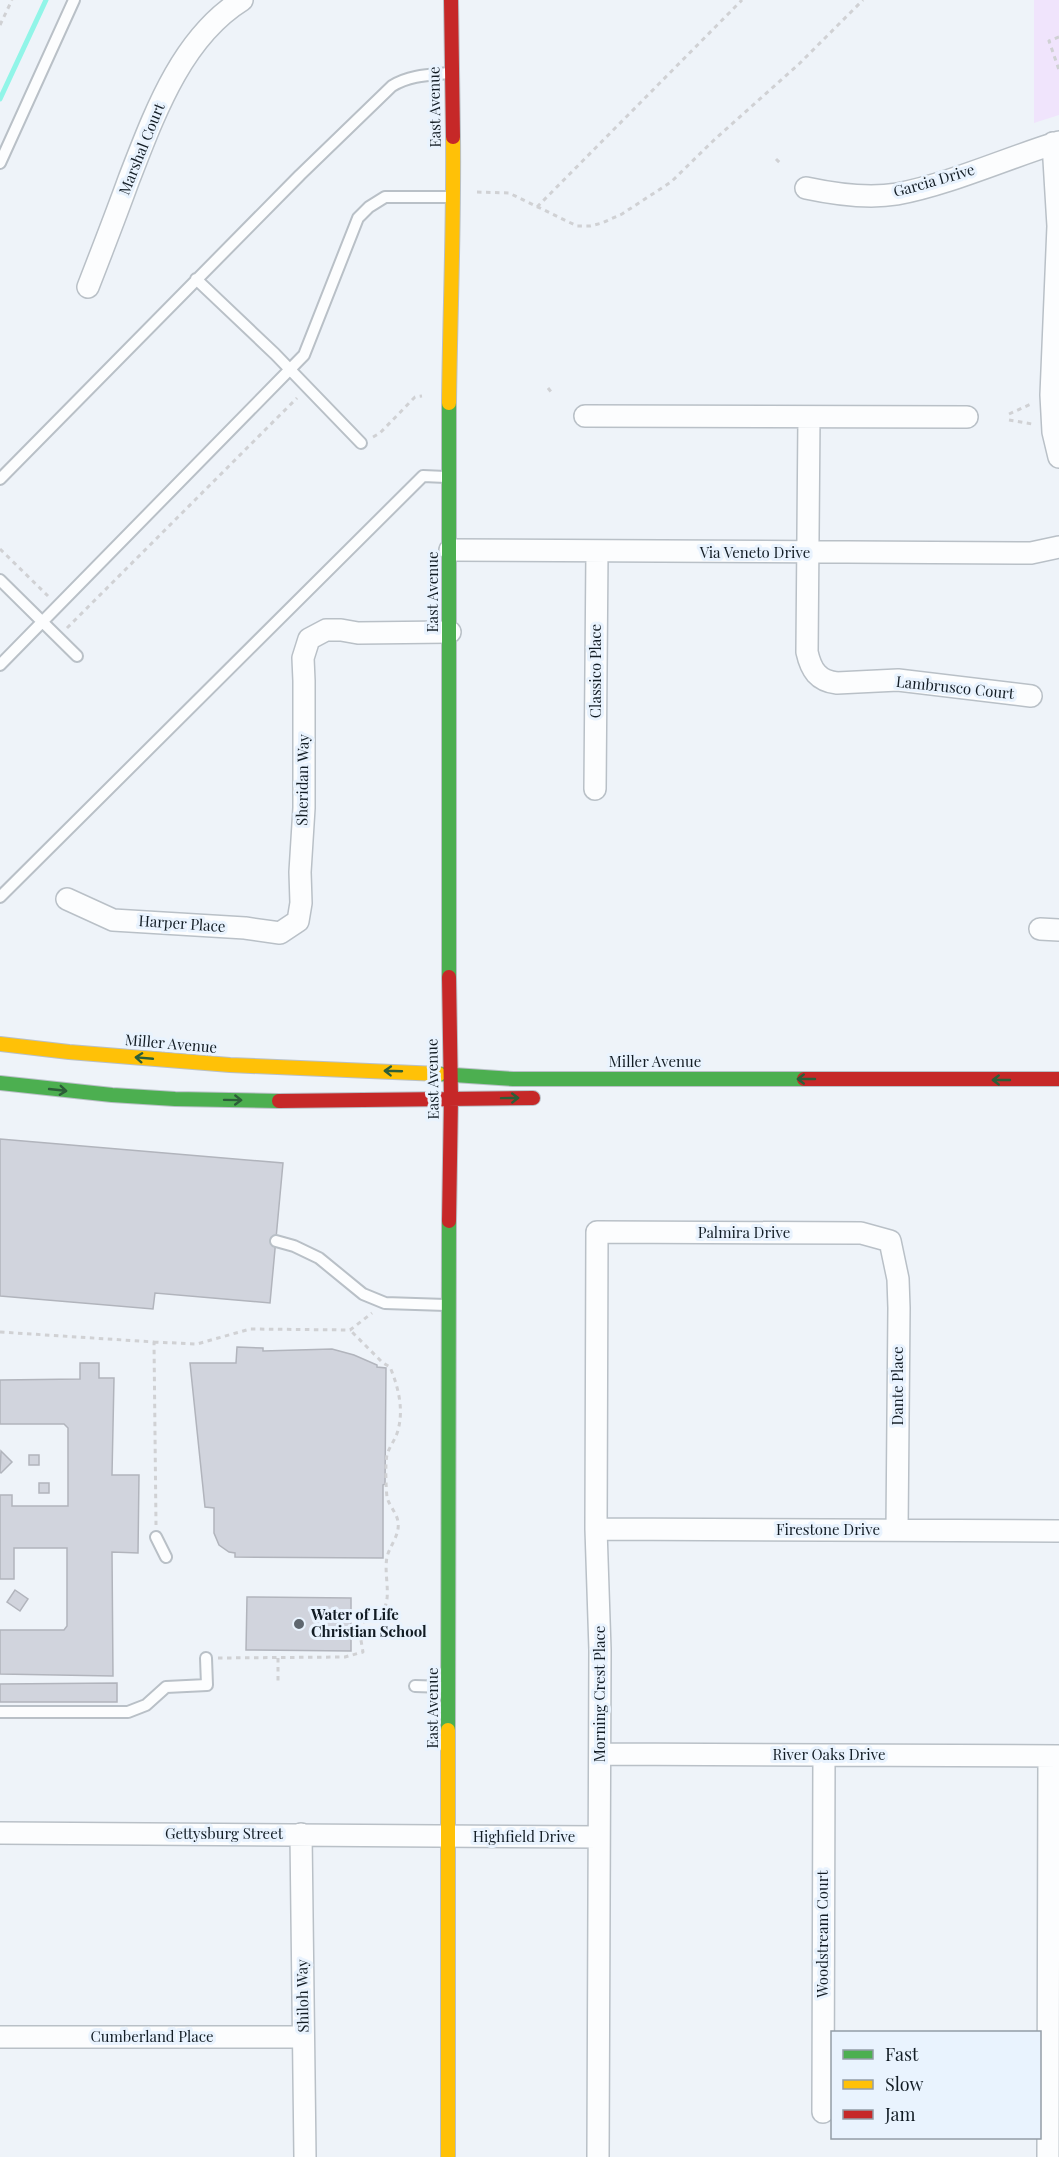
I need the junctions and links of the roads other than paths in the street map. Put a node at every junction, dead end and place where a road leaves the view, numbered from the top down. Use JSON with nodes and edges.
{"nodes":[{"id":1,"x":74,"y":0,"type":"edge"},
{"id":2,"x":242,"y":0,"type":"edge"},
{"id":3,"x":451,"y":0,"type":"edge"},
{"id":4,"x":451,"y":73,"type":"junction"},
{"id":5,"x":1056,"y":142,"type":"edge"},
{"id":6,"x":0,"y":163,"type":"edge"},
{"id":7,"x":806,"y":188,"type":"dead end"},
{"id":8,"x":454,"y":201,"type":"junction"},
{"id":9,"x":196,"y":279,"type":"junction"},
{"id":10,"x":88,"y":286,"type":"dead end"},
{"id":11,"x":1057,"y":324,"type":"edge"},
{"id":12,"x":290,"y":370,"type":"junction"},
{"id":13,"x":585,"y":416,"type":"dead end"},
{"id":14,"x":809,"y":417,"type":"junction"},
{"id":15,"x":967,"y":417,"type":"dead end"},
{"id":16,"x":361,"y":443,"type":"road end"},
{"id":17,"x":1059,"y":458,"type":"edge"},
{"id":18,"x":449,"y":477,"type":"junction"},
{"id":19,"x":0,"y":479,"type":"edge"},
{"id":20,"x":1059,"y":547,"type":"edge"},
{"id":21,"x":450,"y":550,"type":"junction"},
{"id":22,"x":597,"y":552,"type":"junction"},
{"id":23,"x":808,"y":553,"type":"junction"},
{"id":24,"x":0,"y":580,"type":"edge"},
{"id":25,"x":43,"y":623,"type":"junction"},
{"id":26,"x":450,"y":632,"type":"junction"},
{"id":27,"x":77,"y":656,"type":"dead end"},
{"id":28,"x":0,"y":665,"type":"edge"},
{"id":29,"x":1031,"y":696,"type":"dead end"},
{"id":30,"x":595,"y":789,"type":"dead end"},
{"id":31,"x":0,"y":897,"type":"edge"},
{"id":32,"x":67,"y":899,"type":"dead end"},
{"id":33,"x":298,"y":921,"type":"joint"},
{"id":34,"x":0,"y":1044,"type":"edge"},
{"id":35,"x":451,"y":1076,"type":"junction"},
{"id":36,"x":1059,"y":1079,"type":"edge"},
{"id":37,"x":0,"y":1083,"type":"edge"},
{"id":38,"x":451,"y":1098,"type":"junction"},
{"id":39,"x":544,"y":1098,"type":"dead end"},
{"id":40,"x":597,"y":1232,"type":"joint"},
{"id":41,"x":276,"y":1241,"type":"dead end"},
{"id":42,"x":890,"y":1241,"type":"joint"},
{"id":43,"x":450,"y":1305,"type":"junction"},
{"id":44,"x":596,"y":1529,"type":"junction"},
{"id":45,"x":897,"y":1530,"type":"junction"},
{"id":46,"x":1059,"y":1531,"type":"edge"},
{"id":47,"x":156,"y":1537,"type":"road end"},
{"id":48,"x":166,"y":1557,"type":"dead end"},
{"id":49,"x":206,"y":1658,"type":"road end"},
{"id":50,"x":415,"y":1686,"type":"dead end"},
{"id":51,"x":449,"y":1687,"type":"junction"},
{"id":52,"x":0,"y":1712,"type":"edge"},
{"id":53,"x":600,"y":1754,"type":"junction"},
{"id":54,"x":824,"y":1755,"type":"junction"},
{"id":55,"x":1054,"y":1756,"type":"edge"},
{"id":56,"x":0,"y":1833,"type":"edge"},
{"id":57,"x":300,"y":1834,"type":"junction"},
{"id":58,"x":448,"y":1836,"type":"junction"},
{"id":59,"x":599,"y":1837,"type":"junction"},
{"id":60,"x":0,"y":2037,"type":"edge"},
{"id":61,"x":303,"y":2037,"type":"junction"},
{"id":62,"x":823,"y":2112,"type":"dead end"},
{"id":63,"x":305,"y":2157,"type":"edge"},
{"id":64,"x":448,"y":2157,"type":"edge"},
{"id":65,"x":598,"y":2157,"type":"edge"},
{"id":66,"x":1048,"y":2157,"type":"edge"}],
"edges":[{"from":1,"to":6,"type":"lane"},
{"from":2,"to":10,"type":"street","name":"Marshal Court"},
{"from":3,"to":4,"type":"main road","name":"East Avenue"},
{"from":4,"to":8,"type":"main road","name":"East Avenue"},
{"from":4,"to":9,"type":"lane"},
{"from":5,"to":7,"type":"street","name":"Garcia Drive"},
{"from":5,"to":11,"type":"street"},
{"from":8,"to":12,"type":"lane"},
{"from":8,"to":18,"type":"main road","name":"East Avenue"},
{"from":9,"to":12,"type":"lane"},
{"from":9,"to":19,"type":"lane"},
{"from":11,"to":17,"type":"street"},
{"from":12,"to":16,"type":"lane"},
{"from":12,"to":25,"type":"lane"},
{"from":13,"to":14,"type":"street"},
{"from":14,"to":15,"type":"street"},
{"from":14,"to":23,"type":"street","name":"Lambrusco Court"},
{"from":18,"to":21,"type":"main road","name":"East Avenue"},
{"from":18,"to":31,"type":"lane"},
{"from":20,"to":23,"type":"street","name":"Via Veneto Drive"},
{"from":21,"to":22,"type":"street","name":"Via Veneto Drive"},
{"from":21,"to":26,"type":"main road","name":"East Avenue"},
{"from":22,"to":23,"type":"street","name":"Via Veneto Drive"},
{"from":22,"to":30,"type":"street","name":"Classico Place"},
{"from":23,"to":29,"type":"street","name":"Lambrusco Court"},
{"from":24,"to":25,"type":"lane"},
{"from":25,"to":27,"type":"lane"},
{"from":25,"to":28,"type":"lane"},
{"from":26,"to":33,"type":"street","name":"Sheridan Way"},
{"from":26,"to":35,"type":"main road","name":"East Avenue"},
{"from":32,"to":33,"type":"street","name":"Harper Place"},
{"from":35,"to":34,"type":"main road","name":"Miller Avenue","one_way":true},
{"from":36,"to":35,"type":"main road","name":"Miller Avenue","one_way":true},
{"from":35,"to":38,"type":"main road","name":"East Avenue"},
{"from":37,"to":38,"type":"main road","one_way":true},
{"from":38,"to":39,"type":"main road","one_way":true},
{"from":38,"to":43,"type":"main road","name":"East Avenue"},
{"from":40,"to":42,"type":"street","name":"Palmira Drive"},
{"from":40,"to":44,"type":"street","name":"Morning Crest Place"},
{"from":41,"to":43,"type":"lane"},
{"from":42,"to":45,"type":"street","name":"Dante Place"},
{"from":43,"to":51,"type":"main road","name":"East Avenue"},
{"from":44,"to":45,"type":"street","name":"Firestone Drive"},
{"from":44,"to":53,"type":"street","name":"Morning Crest Place"},
{"from":45,"to":46,"type":"street","name":"Firestone Drive"},
{"from":47,"to":48,"type":"lane"},
{"from":49,"to":52,"type":"lane"},
{"from":50,"to":51,"type":"lane"},
{"from":51,"to":58,"type":"main road","name":"East Avenue"},
{"from":53,"to":54,"type":"street","name":"River Oaks Drive"},
{"from":53,"to":59,"type":"street","name":"Morning Crest Place"},
{"from":54,"to":55,"type":"street","name":"River Oaks Drive"},
{"from":54,"to":62,"type":"street","name":"Woodstream Court"},
{"from":55,"to":66,"type":"street"},
{"from":56,"to":57,"type":"street","name":"Gettysburg Street"},
{"from":57,"to":58,"type":"street","name":"Gettysburg Street"},
{"from":57,"to":61,"type":"street","name":"Shiloh Way"},
{"from":58,"to":59,"type":"street","name":"Highfield Drive"},
{"from":58,"to":64,"type":"main road","name":"East Avenue"},
{"from":59,"to":65,"type":"street","name":"Morning Crest Place"},
{"from":60,"to":61,"type":"street","name":"Cumberland Place"},
{"from":61,"to":63,"type":"street","name":"Shiloh Way"}]}
